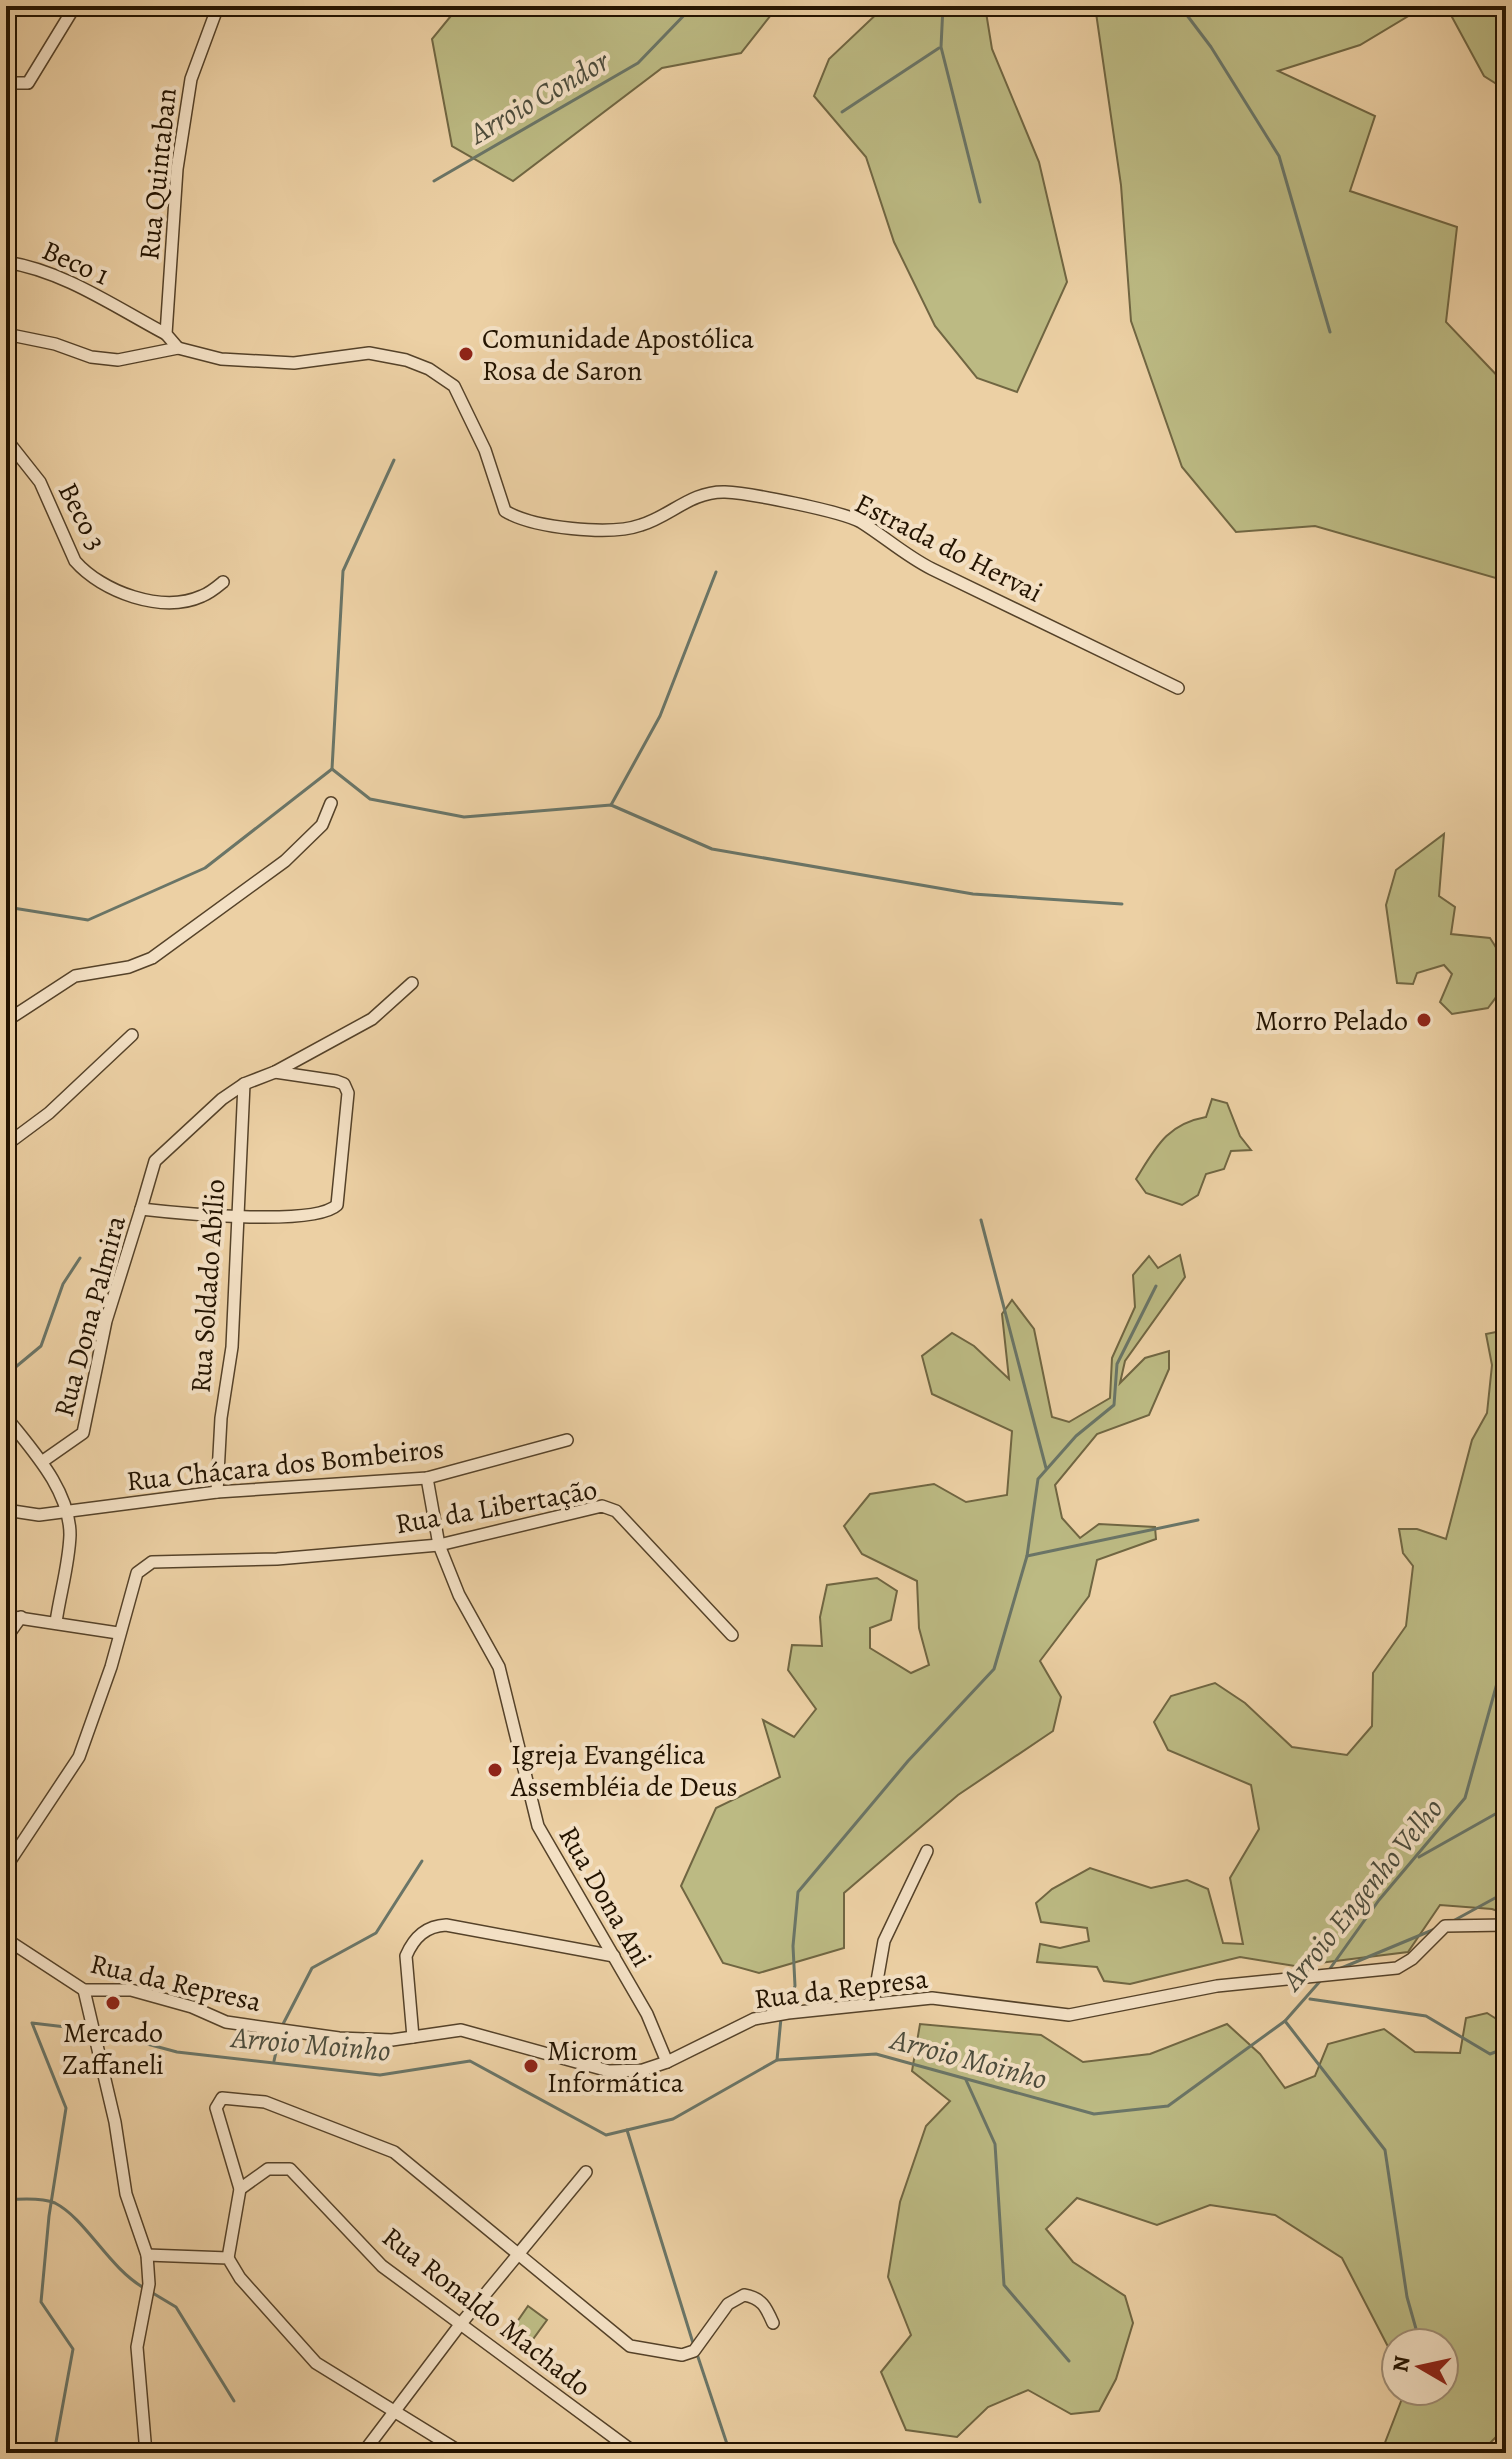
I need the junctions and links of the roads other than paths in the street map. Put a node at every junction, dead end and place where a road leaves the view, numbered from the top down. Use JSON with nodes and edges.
{"nodes":[{"id":1,"x":75,"y":6,"type":"edge"},
{"id":2,"x":218,"y":6,"type":"edge"},
{"id":3,"x":6,"y":83,"type":"edge"},
{"id":4,"x":6,"y":262,"type":"edge"},
{"id":5,"x":6,"y":334,"type":"edge"},
{"id":6,"x":166,"y":334,"type":"junction"},
{"id":7,"x":178,"y":348,"type":"junction"},
{"id":8,"x":6,"y":439,"type":"edge"},
{"id":9,"x":223,"y":582,"type":"dead end"},
{"id":10,"x":1178,"y":688,"type":"dead end"},
{"id":11,"x":331,"y":803,"type":"dead end"},
{"id":12,"x":412,"y":983,"type":"dead end"},
{"id":13,"x":6,"y":1021,"type":"edge"},
{"id":14,"x":132,"y":1035,"type":"dead end"},
{"id":15,"x":275,"y":1072,"type":"junction"},
{"id":16,"x":244,"y":1084,"type":"junction"},
{"id":17,"x":6,"y":1145,"type":"edge"},
{"id":18,"x":141,"y":1209,"type":"junction"},
{"id":19,"x":237,"y":1216,"type":"junction"},
{"id":20,"x":6,"y":1417,"type":"edge"},
{"id":21,"x":567,"y":1440,"type":"dead end"},
{"id":22,"x":43,"y":1461,"type":"junction"},
{"id":23,"x":427,"y":1478,"type":"junction"},
{"id":24,"x":217,"y":1492,"type":"junction"},
{"id":25,"x":6,"y":1510,"type":"edge"},
{"id":26,"x":66,"y":1512,"type":"junction"},
{"id":27,"x":439,"y":1545,"type":"junction"},
{"id":28,"x":6,"y":1616,"type":"edge"},
{"id":29,"x":21,"y":1617,"type":"junction"},
{"id":30,"x":56,"y":1622,"type":"junction"},
{"id":31,"x":118,"y":1633,"type":"junction"},
{"id":32,"x":732,"y":1635,"type":"dead end"},
{"id":33,"x":6,"y":1638,"type":"edge"},
{"id":34,"x":927,"y":1851,"type":"dead end"},
{"id":35,"x":6,"y":1867,"type":"edge"},
{"id":36,"x":1506,"y":1925,"type":"edge"},
{"id":37,"x":6,"y":1939,"type":"edge"},
{"id":38,"x":614,"y":1956,"type":"junction"},
{"id":39,"x":84,"y":1990,"type":"junction"},
{"id":40,"x":873,"y":2004,"type":"junction"},
{"id":41,"x":413,"y":2037,"type":"junction"},
{"id":42,"x":667,"y":2062,"type":"junction"},
{"id":43,"x":586,"y":2172,"type":"dead end"},
{"id":44,"x":240,"y":2189,"type":"junction"},
{"id":45,"x":517,"y":2253,"type":"junction"},
{"id":46,"x":147,"y":2255,"type":"junction"},
{"id":47,"x":228,"y":2258,"type":"junction"},
{"id":48,"x":773,"y":2323,"type":"dead end"},
{"id":49,"x":459,"y":2326,"type":"junction"},
{"id":50,"x":394,"y":2412,"type":"junction"},
{"id":51,"x":146,"y":2453,"type":"edge"},
{"id":52,"x":363,"y":2453,"type":"edge"},
{"id":53,"x":462,"y":2453,"type":"edge"},
{"id":54,"x":635,"y":2453,"type":"edge"}],
"edges":[{"from":1,"to":3,"type":"street"},
{"from":2,"to":6,"type":"street","name":"Rua Quintaban"},
{"from":4,"to":6,"type":"street","name":"Beco 1"},
{"from":5,"to":7,"type":"street"},
{"from":6,"to":7,"type":"street"},
{"from":7,"to":10,"type":"street","name":"Estrada do Hervai"},
{"from":8,"to":9,"type":"street","name":"Beco 3"},
{"from":11,"to":13,"type":"street"},
{"from":12,"to":15,"type":"street"},
{"from":14,"to":17,"type":"street"},
{"from":15,"to":16,"type":"street"},
{"from":15,"to":19,"type":"street","name":"Rua Dona Palmira"},
{"from":16,"to":18,"type":"street"},
{"from":16,"to":19,"type":"street","name":"Rua Soldado Abílio"},
{"from":18,"to":19,"type":"street","name":"Rua Dona Palmira"},
{"from":18,"to":22,"type":"street","name":"Rua Dona Palmira"},
{"from":19,"to":24,"type":"street","name":"Rua Soldado Abílio"},
{"from":20,"to":22,"type":"street"},
{"from":21,"to":23,"type":"street","name":"Rua Chácara dos Bombeiros"},
{"from":22,"to":26,"type":"street"},
{"from":23,"to":24,"type":"street","name":"Rua Chácara dos Bombeiros"},
{"from":23,"to":27,"type":"street","name":"Rua Dona Ani"},
{"from":24,"to":26,"type":"street","name":"Rua Chácara dos Bombeiros"},
{"from":25,"to":26,"type":"street","name":"Rua Chácara dos Bombeiros"},
{"from":26,"to":30,"type":"street"},
{"from":27,"to":31,"type":"street","name":"Rua da Libertação"},
{"from":27,"to":32,"type":"street","name":"Rua da Libertação"},
{"from":27,"to":38,"type":"street","name":"Rua Dona Ani"},
{"from":28,"to":29,"type":"street"},
{"from":29,"to":30,"type":"street"},
{"from":29,"to":33,"type":"street"},
{"from":30,"to":31,"type":"street"},
{"from":31,"to":35,"type":"street","name":"Rua da Libertação"},
{"from":34,"to":40,"type":"street"},
{"from":36,"to":40,"type":"street","name":"Rua da Represa"},
{"from":37,"to":39,"type":"street","name":"Rua da Represa"},
{"from":38,"to":41,"type":"street"},
{"from":38,"to":42,"type":"street","name":"Rua Dona Ani"},
{"from":39,"to":41,"type":"street","name":"Rua da Represa"},
{"from":39,"to":46,"type":"street"},
{"from":40,"to":42,"type":"street","name":"Rua da Represa"},
{"from":41,"to":42,"type":"street","name":"Rua da Represa"},
{"from":43,"to":45,"type":"street"},
{"from":44,"to":45,"type":"street"},
{"from":44,"to":47,"type":"street"},
{"from":44,"to":49,"type":"street","name":"Rua Ronaldo Machado"},
{"from":45,"to":48,"type":"street"},
{"from":45,"to":49,"type":"street"},
{"from":46,"to":47,"type":"street"},
{"from":46,"to":51,"type":"street"},
{"from":47,"to":50,"type":"street"},
{"from":49,"to":50,"type":"street"},
{"from":49,"to":54,"type":"street","name":"Rua Ronaldo Machado"},
{"from":50,"to":52,"type":"street"},
{"from":50,"to":53,"type":"street"}]}
